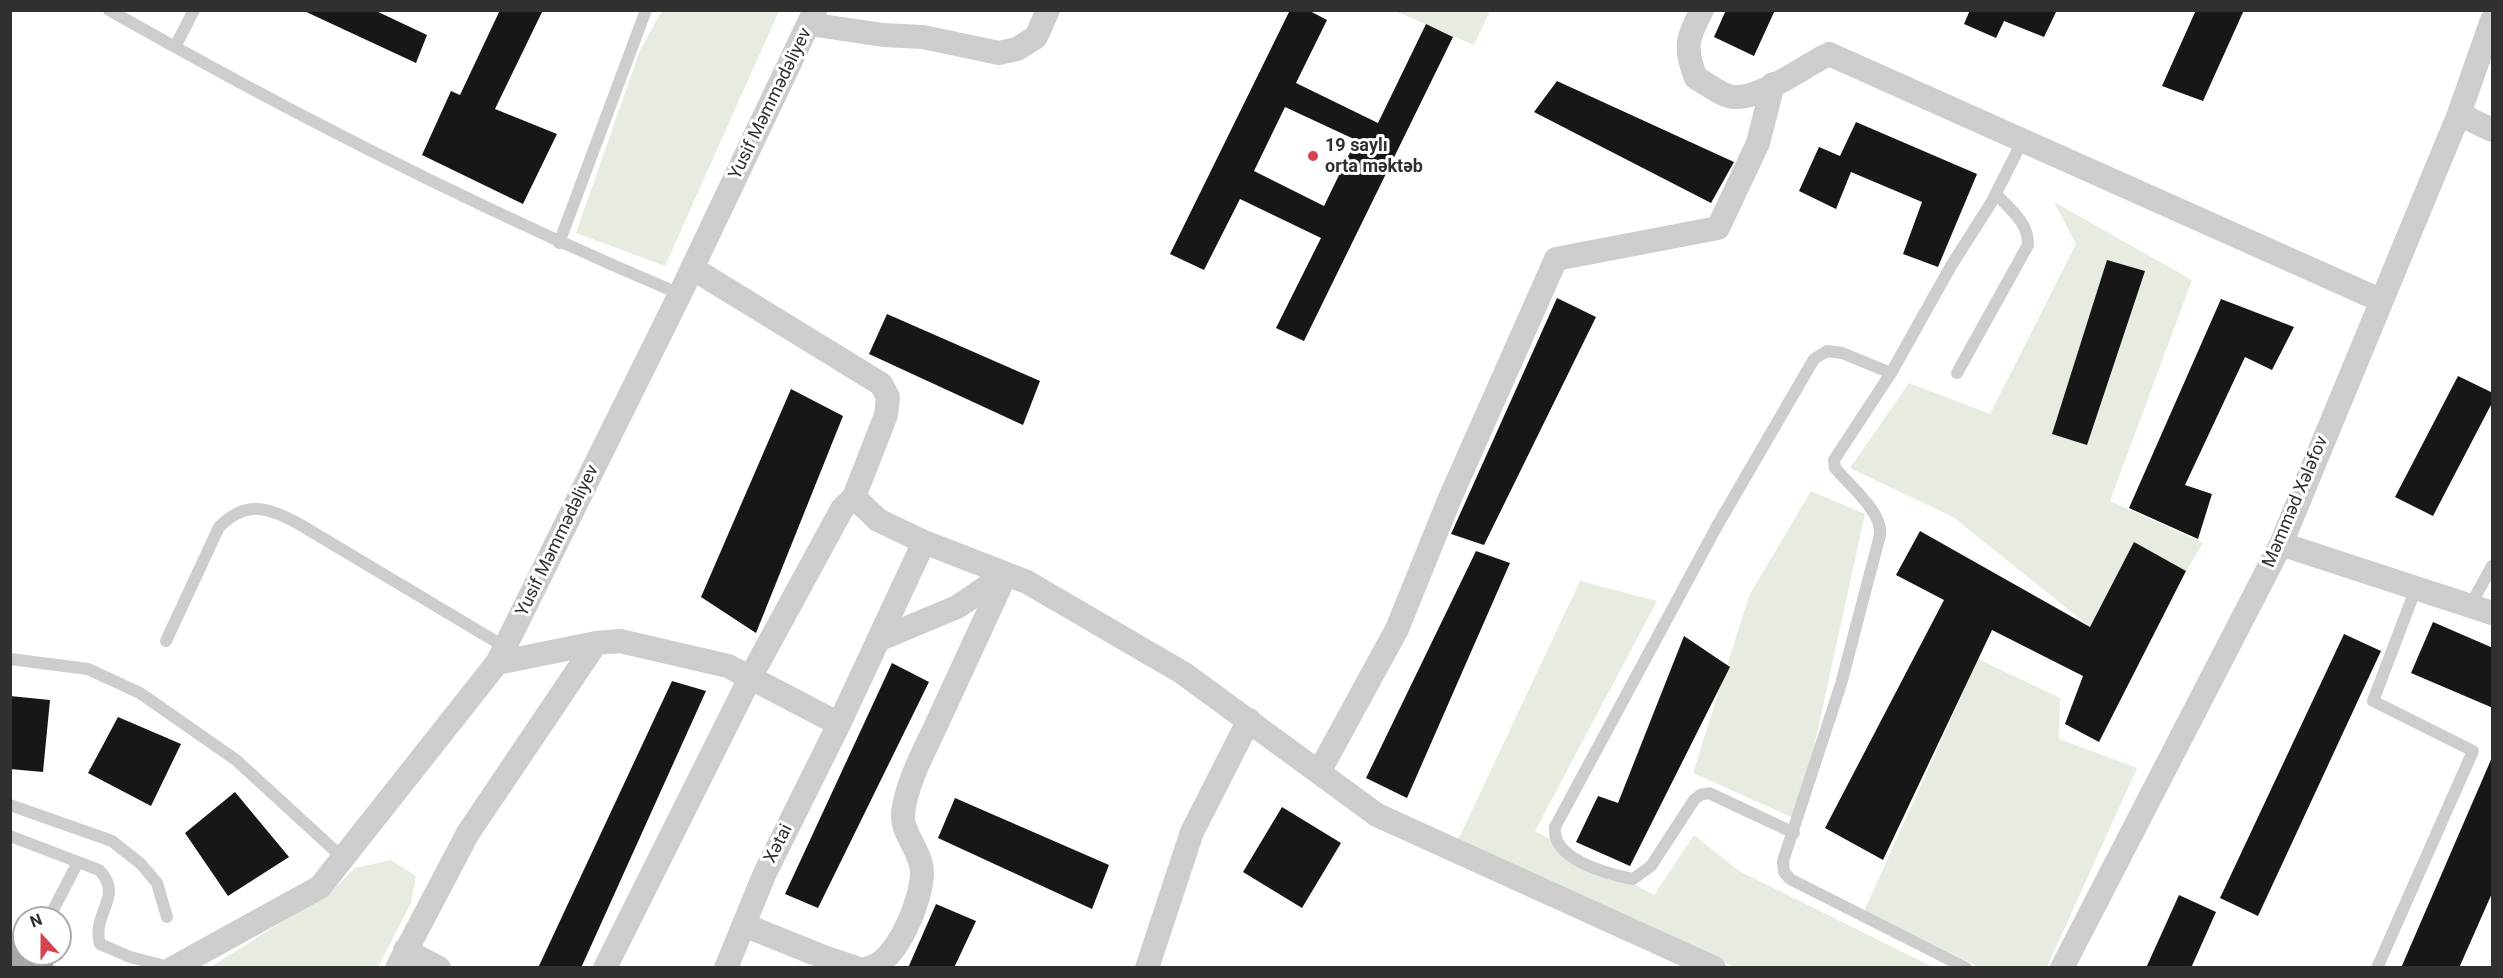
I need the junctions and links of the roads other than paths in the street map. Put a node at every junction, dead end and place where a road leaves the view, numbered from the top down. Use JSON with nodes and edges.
{"nodes":[{"id":1,"x":109,"y":10,"type":"edge"},
{"id":2,"x":194,"y":10,"type":"edge"},
{"id":3,"x":645,"y":10,"type":"edge"},
{"id":4,"x":1048,"y":10,"type":"edge"},
{"id":5,"x":1702,"y":10,"type":"edge"},
{"id":6,"x":812,"y":17,"type":"edge"},
{"id":7,"x":2493,"y":20,"type":"edge"},
{"id":8,"x":175,"y":47,"type":"junction"},
{"id":9,"x":1773,"y":84,"type":"junction"},
{"id":10,"x":2459,"y":114,"type":"junction"},
{"id":11,"x":2493,"y":130,"type":"edge"},
{"id":12,"x":2023,"y":140,"type":"junction"},
{"id":13,"x":1996,"y":194,"type":"junction"},
{"id":14,"x":559,"y":243,"type":"junction"},
{"id":15,"x":692,"y":268,"type":"junction"},
{"id":16,"x":680,"y":294,"type":"junction"},
{"id":17,"x":2380,"y":300,"type":"junction"},
{"id":18,"x":1891,"y":373,"type":"junction"},
{"id":19,"x":1958,"y":373,"type":"dead end"},
{"id":20,"x":854,"y":497,"type":"junction"},
{"id":21,"x":924,"y":542,"type":"junction"},
{"id":22,"x":2281,"y":544,"type":"junction"},
{"id":23,"x":2493,"y":566,"type":"edge"},
{"id":24,"x":1006,"y":574,"type":"junction"},
{"id":25,"x":2416,"y":588,"type":"junction"},
{"id":26,"x":2481,"y":609,"type":"edge"},
{"id":27,"x":878,"y":640,"type":"junction"},
{"id":28,"x":166,"y":641,"type":"dead end"},
{"id":29,"x":596,"y":643,"type":"junction"},
{"id":30,"x":501,"y":655,"type":"junction"},
{"id":31,"x":10,"y":658,"type":"edge"},
{"id":32,"x":750,"y":678,"type":"junction"},
{"id":33,"x":1248,"y":720,"type":"junction"},
{"id":34,"x":839,"y":724,"type":"junction"},
{"id":35,"x":1319,"y":772,"type":"junction"},
{"id":36,"x":10,"y":805,"type":"edge"},
{"id":37,"x":1794,"y":833,"type":"junction"},
{"id":38,"x":10,"y":836,"type":"edge"},
{"id":39,"x":343,"y":858,"type":"junction"},
{"id":40,"x":78,"y":861,"type":"junction"},
{"id":41,"x":55,"y":906,"type":"edge"},
{"id":42,"x":167,"y":917,"type":"dead end"},
{"id":43,"x":744,"y":925,"type":"junction"},
{"id":44,"x":401,"y":959,"type":"edge"},
{"id":45,"x":173,"y":968,"type":"edge"},
{"id":46,"x":439,"y":968,"type":"edge"},
{"id":47,"x":605,"y":968,"type":"edge"},
{"id":48,"x":726,"y":968,"type":"edge"},
{"id":49,"x":856,"y":968,"type":"edge"},
{"id":50,"x":868,"y":968,"type":"edge"},
{"id":51,"x":1147,"y":968,"type":"edge"},
{"id":52,"x":1714,"y":968,"type":"edge"},
{"id":53,"x":1966,"y":968,"type":"edge"},
{"id":54,"x":2062,"y":968,"type":"edge"},
{"id":55,"x":2377,"y":968,"type":"edge"}],
"edges":[{"from":1,"to":8,"type":"lane"},
{"from":2,"to":8,"type":"lane"},
{"from":3,"to":14,"type":"lane"},
{"from":4,"to":6,"type":"street"},
{"from":5,"to":9,"type":"street"},
{"from":6,"to":15,"type":"street","name":"Yusif Məmmədəliyev"},
{"from":7,"to":10,"type":"street","name":"Məmməd Xələfov"},
{"from":8,"to":14,"type":"lane"},
{"from":9,"to":12,"type":"street"},
{"from":9,"to":35,"type":"street"},
{"from":10,"to":11,"type":"street"},
{"from":10,"to":17,"type":"street","name":"Məmməd Xələfov"},
{"from":12,"to":13,"type":"lane"},
{"from":12,"to":17,"type":"street"},
{"from":13,"to":18,"type":"lane"},
{"from":13,"to":19,"type":"lane"},
{"from":14,"to":16,"type":"lane"},
{"from":15,"to":16,"type":"street","name":"Yusif Məmmədəliyev"},
{"from":15,"to":20,"type":"street"},
{"from":16,"to":30,"type":"street","name":"Yusif Məmmədəliyev"},
{"from":17,"to":22,"type":"street","name":"Məmməd Xələfov"},
{"from":18,"to":37,"type":"lane"},
{"from":18,"to":37,"type":"lane"},
{"from":20,"to":21,"type":"street"},
{"from":20,"to":32,"type":"street"},
{"from":21,"to":24,"type":"street"},
{"from":21,"to":27,"type":"street","name":"Xətai"},
{"from":22,"to":25,"type":"street"},
{"from":22,"to":54,"type":"street","name":"Məmməd Xələfov"},
{"from":23,"to":26,"type":"lane"},
{"from":24,"to":27,"type":"street"},
{"from":24,"to":33,"type":"street"},
{"from":24,"to":50,"type":"street"},
{"from":25,"to":26,"type":"street"},
{"from":25,"to":55,"type":"lane"},
{"from":27,"to":34,"type":"street","name":"Xətai"},
{"from":28,"to":30,"type":"lane"},
{"from":29,"to":30,"type":"street"},
{"from":29,"to":32,"type":"street"},
{"from":29,"to":44,"type":"street"},
{"from":30,"to":39,"type":"street","name":"Yusif Məmmədəliyev"},
{"from":31,"to":39,"type":"lane"},
{"from":32,"to":34,"type":"street"},
{"from":32,"to":47,"type":"street"},
{"from":33,"to":35,"type":"street"},
{"from":33,"to":51,"type":"street"},
{"from":34,"to":43,"type":"street","name":"Xətai"},
{"from":35,"to":52,"type":"street"},
{"from":36,"to":42,"type":"lane"},
{"from":37,"to":53,"type":"lane"},
{"from":38,"to":40,"type":"lane"},
{"from":39,"to":45,"type":"street","name":"Yusif Məmmədəliyev"},
{"from":40,"to":41,"type":"lane"},
{"from":40,"to":45,"type":"lane"},
{"from":43,"to":48,"type":"street","name":"Xətai"},
{"from":43,"to":49,"type":"street"},
{"from":44,"to":46,"type":"street"}]}
